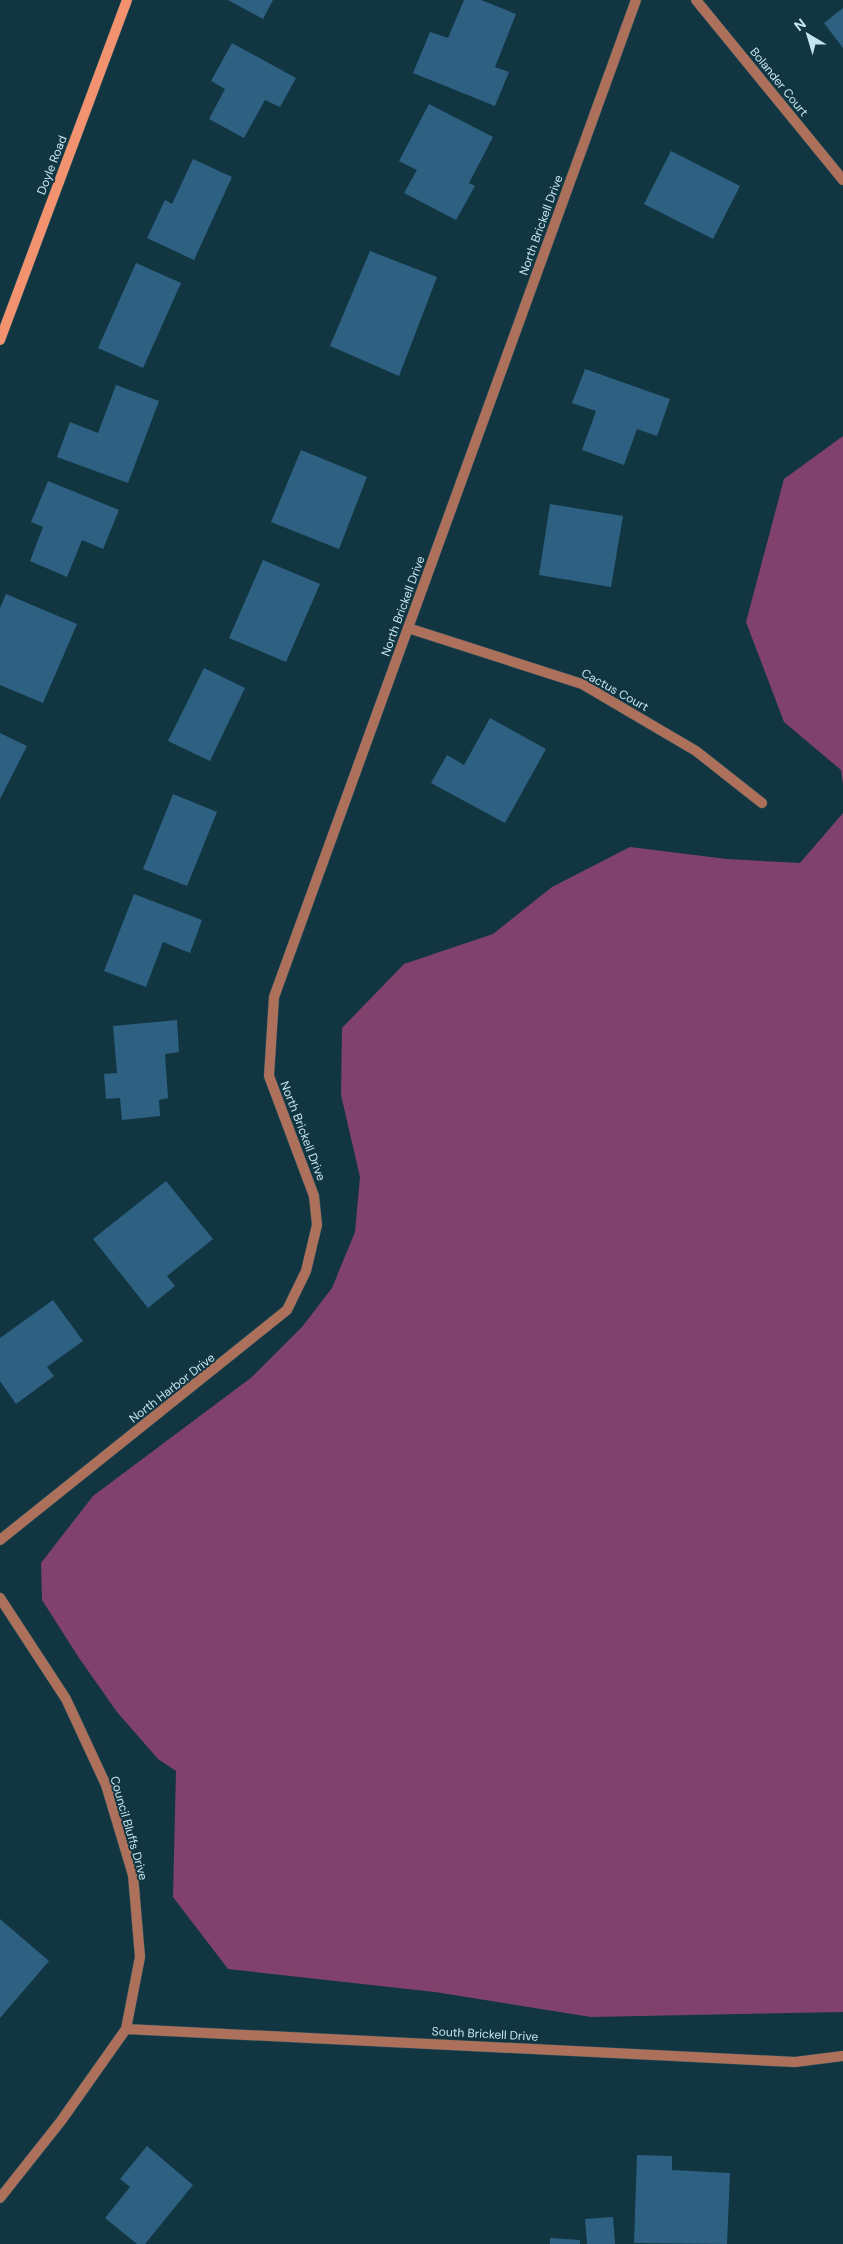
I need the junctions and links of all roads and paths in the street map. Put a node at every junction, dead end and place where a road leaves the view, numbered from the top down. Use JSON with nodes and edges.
{"nodes":[{"id":1,"x":127,"y":0,"type":"edge"},
{"id":2,"x":636,"y":0,"type":"edge"},
{"id":3,"x":696,"y":0,"type":"edge"},
{"id":4,"x":843,"y":180,"type":"edge"},
{"id":5,"x":0,"y":340,"type":"edge"},
{"id":6,"x":408,"y":628,"type":"junction"},
{"id":7,"x":762,"y":803,"type":"dead end"},
{"id":8,"x":317,"y":1225,"type":"joint"},
{"id":9,"x":0,"y":1540,"type":"edge"},
{"id":10,"x":0,"y":1598,"type":"edge"},
{"id":11,"x":126,"y":2029,"type":"junction"},
{"id":12,"x":843,"y":2056,"type":"edge"},
{"id":13,"x":0,"y":2198,"type":"edge"}],
"edges":[{"from":1,"to":5,"type":"main road","name":"Doyle Road"},
{"from":2,"to":6,"type":"street","name":"North Brickell Drive"},
{"from":3,"to":4,"type":"street","name":"Bolander Court"},
{"from":6,"to":7,"type":"street","name":"Cactus Court"},
{"from":6,"to":8,"type":"street","name":"North Brickell Drive"},
{"from":8,"to":9,"type":"street","name":"North Harbor Drive"},
{"from":10,"to":11,"type":"street","name":"Council Bluffs Drive"},
{"from":11,"to":12,"type":"street","name":"South Brickell Drive"},
{"from":11,"to":13,"type":"street","name":"Council Bluffs Drive"}]}
